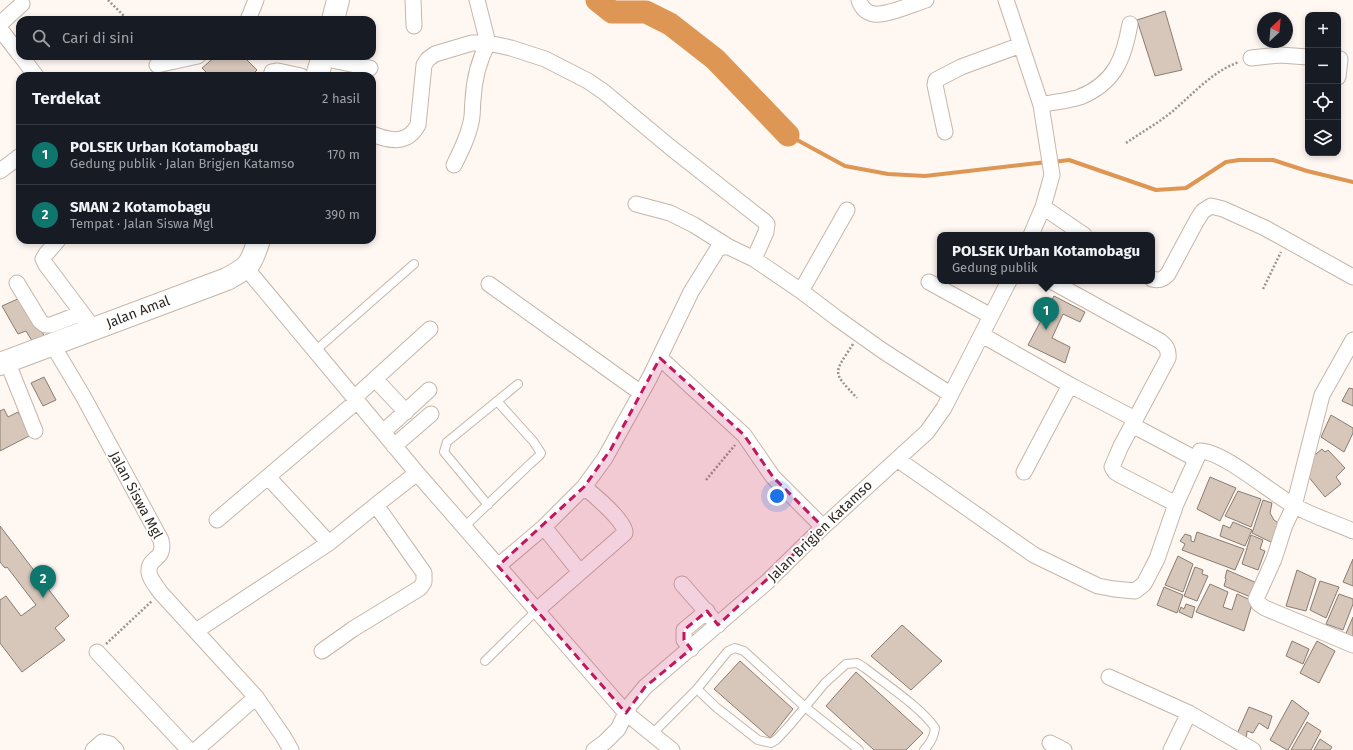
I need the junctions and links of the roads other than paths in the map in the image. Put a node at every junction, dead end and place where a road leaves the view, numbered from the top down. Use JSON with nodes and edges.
{"nodes":[{"id":1,"x":256,"y":0,"type":"edge"},
{"id":2,"x":338,"y":0,"type":"edge"},
{"id":3,"x":413,"y":0,"type":"edge"},
{"id":4,"x":477,"y":0,"type":"edge"},
{"id":5,"x":859,"y":0,"type":"edge"},
{"id":6,"x":926,"y":0,"type":"edge"},
{"id":7,"x":1006,"y":0,"type":"edge"},
{"id":8,"x":22,"y":4,"type":"dead end"},
{"id":9,"x":250,"y":16,"type":"edge"},
{"id":10,"x":334,"y":16,"type":"edge"},
{"id":11,"x":0,"y":24,"type":"edge"},
{"id":12,"x":1130,"y":24,"type":"dead end"},
{"id":13,"x":414,"y":26,"type":"dead end"},
{"id":14,"x":0,"y":29,"type":"edge"},
{"id":15,"x":488,"y":43,"type":"junction"},
{"id":16,"x":1021,"y":45,"type":"junction"},
{"id":17,"x":16,"y":50,"type":"edge"},
{"id":18,"x":1305,"y":57,"type":"edge"},
{"id":19,"x":1251,"y":58,"type":"road end"},
{"id":20,"x":24,"y":60,"type":"edge"},
{"id":21,"x":181,"y":60,"type":"edge"},
{"id":22,"x":321,"y":63,"type":"edge"},
{"id":23,"x":157,"y":65,"type":"dead end"},
{"id":24,"x":370,"y":68,"type":"dead end"},
{"id":25,"x":33,"y":72,"type":"edge"},
{"id":26,"x":272,"y":72,"type":"edge"},
{"id":27,"x":283,"y":72,"type":"edge"},
{"id":28,"x":1041,"y":105,"type":"junction"},
{"id":29,"x":945,"y":132,"type":"dead end"},
{"id":30,"x":376,"y":135,"type":"edge"},
{"id":31,"x":16,"y":158,"type":"edge"},
{"id":32,"x":3,"y":163,"type":"edge"},
{"id":33,"x":454,"y":165,"type":"dead end"},
{"id":34,"x":636,"y":204,"type":"dead end"},
{"id":35,"x":1043,"y":207,"type":"junction"},
{"id":36,"x":847,"y":210,"type":"dead end"},
{"id":37,"x":1032,"y":232,"type":"edge"},
{"id":38,"x":1080,"y":232,"type":"edge"},
{"id":39,"x":55,"y":244,"type":"edge"},
{"id":40,"x":257,"y":244,"type":"edge"},
{"id":41,"x":729,"y":247,"type":"junction"},
{"id":42,"x":754,"y":259,"type":"junction"},
{"id":43,"x":414,"y":264,"type":"dead end"},
{"id":44,"x":246,"y":268,"type":"junction"},
{"id":45,"x":1353,"y":277,"type":"edge"},
{"id":46,"x":1155,"y":279,"type":"edge"},
{"id":47,"x":929,"y":282,"type":"dead end"},
{"id":48,"x":17,"y":283,"type":"dead end"},
{"id":49,"x":489,"y":284,"type":"dead end"},
{"id":50,"x":1007,"y":284,"type":"edge"},
{"id":51,"x":1057,"y":284,"type":"edge"},
{"id":52,"x":801,"y":291,"type":"junction"},
{"id":53,"x":991,"y":316,"type":"junction"},
{"id":54,"x":88,"y":321,"type":"junction"},
{"id":55,"x":430,"y":329,"type":"dead end"},
{"id":56,"x":982,"y":335,"type":"junction"},
{"id":57,"x":1353,"y":340,"type":"edge"},
{"id":58,"x":52,"y":344,"type":"junction"},
{"id":59,"x":316,"y":351,"type":"junction"},
{"id":60,"x":660,"y":358,"type":"junction"},
{"id":61,"x":4,"y":362,"type":"edge"},
{"id":62,"x":375,"y":379,"type":"junction"},
{"id":63,"x":518,"y":384,"type":"dead end"},
{"id":64,"x":1070,"y":385,"type":"junction"},
{"id":65,"x":429,"y":390,"type":"dead end"},
{"id":66,"x":641,"y":393,"type":"junction"},
{"id":67,"x":950,"y":394,"type":"junction"},
{"id":68,"x":356,"y":400,"type":"junction"},
{"id":69,"x":497,"y":401,"type":"junction"},
{"id":70,"x":406,"y":412,"type":"junction"},
{"id":71,"x":431,"y":414,"type":"dead end"},
{"id":72,"x":1134,"y":422,"type":"junction"},
{"id":73,"x":35,"y":430,"type":"dead end"},
{"id":74,"x":383,"y":432,"type":"junction"},
{"id":75,"x":394,"y":446,"type":"junction"},
{"id":76,"x":897,"y":459,"type":"junction"},
{"id":77,"x":1196,"y":459,"type":"junction"},
{"id":78,"x":1024,"y":472,"type":"dead end"},
{"id":79,"x":417,"y":473,"type":"junction"},
{"id":80,"x":268,"y":477,"type":"junction"},
{"id":81,"x":584,"y":487,"type":"junction"},
{"id":82,"x":1176,"y":504,"type":"junction"},
{"id":83,"x":376,"y":505,"type":"junction"},
{"id":84,"x":488,"y":505,"type":"junction"},
{"id":85,"x":1294,"y":506,"type":"junction"},
{"id":86,"x":217,"y":520,"type":"dead end"},
{"id":87,"x":464,"y":527,"type":"junction"},
{"id":88,"x":544,"y":527,"type":"junction"},
{"id":89,"x":823,"y":527,"type":"junction"},
{"id":90,"x":1353,"y":531,"type":"edge"},
{"id":91,"x":329,"y":543,"type":"junction"},
{"id":92,"x":498,"y":566,"type":"junction"},
{"id":93,"x":580,"y":572,"type":"junction"},
{"id":94,"x":682,"y":584,"type":"dead end"},
{"id":95,"x":537,"y":610,"type":"junction"},
{"id":96,"x":707,"y":611,"type":"junction"},
{"id":97,"x":718,"y":624,"type":"junction"},
{"id":98,"x":196,"y":631,"type":"junction"},
{"id":99,"x":1353,"y":645,"type":"edge"},
{"id":100,"x":691,"y":649,"type":"junction"},
{"id":101,"x":322,"y":651,"type":"dead end"},
{"id":102,"x":97,"y":652,"type":"road end"},
{"id":103,"x":485,"y":661,"type":"dead end"},
{"id":104,"x":1109,"y":677,"type":"dead end"},
{"id":105,"x":697,"y":689,"type":"junction"},
{"id":106,"x":256,"y":697,"type":"junction"},
{"id":107,"x":805,"y":707,"type":"junction"},
{"id":108,"x":626,"y":713,"type":"junction"},
{"id":109,"x":1190,"y":713,"type":"junction"},
{"id":110,"x":652,"y":734,"type":"junction"},
{"id":111,"x":1050,"y":743,"type":"dead end"},
{"id":112,"x":93,"y":750,"type":"edge"},
{"id":113,"x":116,"y":750,"type":"edge"},
{"id":114,"x":189,"y":750,"type":"edge"},
{"id":115,"x":196,"y":750,"type":"edge"},
{"id":116,"x":291,"y":750,"type":"edge"},
{"id":117,"x":594,"y":750,"type":"edge"},
{"id":118,"x":672,"y":750,"type":"edge"},
{"id":119,"x":860,"y":750,"type":"edge"},
{"id":120,"x":924,"y":750,"type":"edge"},
{"id":121,"x":1064,"y":750,"type":"edge"},
{"id":122,"x":1171,"y":750,"type":"edge"},
{"id":123,"x":1253,"y":750,"type":"edge"}],
"edges":[{"from":1,"to":9,"type":"street"},
{"from":2,"to":10,"type":"street"},
{"from":3,"to":13,"type":"street"},
{"from":4,"to":15,"type":"street"},
{"from":5,"to":6,"type":"street"},
{"from":7,"to":16,"type":"street"},
{"from":8,"to":11,"type":"street"},
{"from":12,"to":28,"type":"street"},
{"from":14,"to":17,"type":"street"},
{"from":15,"to":30,"type":"street"},
{"from":15,"to":33,"type":"street"},
{"from":15,"to":42,"type":"street"},
{"from":16,"to":28,"type":"street"},
{"from":16,"to":29,"type":"street"},
{"from":18,"to":19,"type":"street"},
{"from":20,"to":25,"type":"street"},
{"from":21,"to":23,"type":"street"},
{"from":22,"to":24,"type":"street"},
{"from":26,"to":27,"type":"street"},
{"from":28,"to":35,"type":"street"},
{"from":31,"to":32,"type":"street"},
{"from":34,"to":41,"type":"street"},
{"from":35,"to":37,"type":"street"},
{"from":35,"to":38,"type":"street"},
{"from":36,"to":52,"type":"street"},
{"from":39,"to":54,"type":"street"},
{"from":40,"to":44,"type":"street"},
{"from":41,"to":42,"type":"street"},
{"from":41,"to":60,"type":"street"},
{"from":42,"to":52,"type":"street"},
{"from":43,"to":59,"type":"lane"},
{"from":44,"to":54,"type":"street","name":"Jalan Amal"},
{"from":44,"to":59,"type":"street"},
{"from":45,"to":46,"type":"street"},
{"from":47,"to":53,"type":"street"},
{"from":48,"to":54,"type":"street"},
{"from":49,"to":66,"type":"street"},
{"from":50,"to":53,"type":"street","name":"Jalan Brigjen Katamso"},
{"from":51,"to":72,"type":"street"},
{"from":52,"to":67,"type":"street"},
{"from":53,"to":56,"type":"street","name":"Jalan Brigjen Katamso"},
{"from":54,"to":58,"type":"street","name":"Jalan Amal"},
{"from":55,"to":62,"type":"street"},
{"from":56,"to":64,"type":"street"},
{"from":56,"to":67,"type":"street","name":"Jalan Brigjen Katamso"},
{"from":57,"to":85,"type":"street"},
{"from":58,"to":61,"type":"street","name":"Jalan Amal"},
{"from":58,"to":98,"type":"street","name":"Jalan Siswa Mgl"},
{"from":59,"to":68,"type":"street"},
{"from":60,"to":66,"type":"street"},
{"from":60,"to":89,"type":"street"},
{"from":61,"to":73,"type":"street"},
{"from":62,"to":68,"type":"street"},
{"from":62,"to":70,"type":"street"},
{"from":63,"to":69,"type":"lane"},
{"from":64,"to":72,"type":"street"},
{"from":64,"to":78,"type":"street"},
{"from":65,"to":70,"type":"street"},
{"from":66,"to":81,"type":"street"},
{"from":67,"to":76,"type":"street","name":"Jalan Brigjen Katamso"},
{"from":68,"to":74,"type":"street"},
{"from":68,"to":80,"type":"street"},
{"from":69,"to":84,"type":"lane"},
{"from":69,"to":84,"type":"lane"},
{"from":70,"to":74,"type":"street"},
{"from":71,"to":75,"type":"street"},
{"from":72,"to":77,"type":"street"},
{"from":72,"to":82,"type":"street"},
{"from":74,"to":75,"type":"street"},
{"from":75,"to":79,"type":"street"},
{"from":76,"to":82,"type":"street"},
{"from":76,"to":89,"type":"street","name":"Jalan Brigjen Katamso"},
{"from":77,"to":82,"type":"street"},
{"from":77,"to":85,"type":"street"},
{"from":79,"to":83,"type":"street"},
{"from":79,"to":87,"type":"street"},
{"from":80,"to":86,"type":"street"},
{"from":80,"to":91,"type":"street"},
{"from":81,"to":88,"type":"street"},
{"from":81,"to":93,"type":"street"},
{"from":83,"to":91,"type":"street"},
{"from":83,"to":101,"type":"street"},
{"from":84,"to":87,"type":"lane"},
{"from":85,"to":90,"type":"street"},
{"from":85,"to":99,"type":"street"},
{"from":87,"to":92,"type":"street"},
{"from":88,"to":92,"type":"street"},
{"from":88,"to":93,"type":"street"},
{"from":89,"to":97,"type":"street","name":"Jalan Brigjen Katamso"},
{"from":91,"to":98,"type":"street"},
{"from":92,"to":95,"type":"street"},
{"from":93,"to":95,"type":"street"},
{"from":94,"to":96,"type":"street"},
{"from":95,"to":103,"type":"lane"},
{"from":95,"to":108,"type":"street"},
{"from":96,"to":97,"type":"street"},
{"from":96,"to":100,"type":"street"},
{"from":97,"to":100,"type":"street","name":"Jalan Brigjen Katamso"},
{"from":98,"to":106,"type":"street","name":"Jalan Siswa Mgl"},
{"from":100,"to":108,"type":"street","name":"Jalan Brigjen Katamso"},
{"from":102,"to":114,"type":"street"},
{"from":104,"to":109,"type":"street"},
{"from":105,"to":107,"type":"lane"},
{"from":105,"to":107,"type":"lane"},
{"from":105,"to":110,"type":"lane"},
{"from":106,"to":115,"type":"street"},
{"from":106,"to":116,"type":"street","name":"Jalan Siswa Mgl"},
{"from":107,"to":119,"type":"lane"},
{"from":107,"to":120,"type":"lane"},
{"from":108,"to":110,"type":"street"},
{"from":108,"to":117,"type":"street","name":"Jalan Brigjen Katamso"},
{"from":109,"to":122,"type":"street"},
{"from":109,"to":123,"type":"street"},
{"from":110,"to":118,"type":"street"},
{"from":111,"to":121,"type":"street"},
{"from":112,"to":113,"type":"street"}]}
